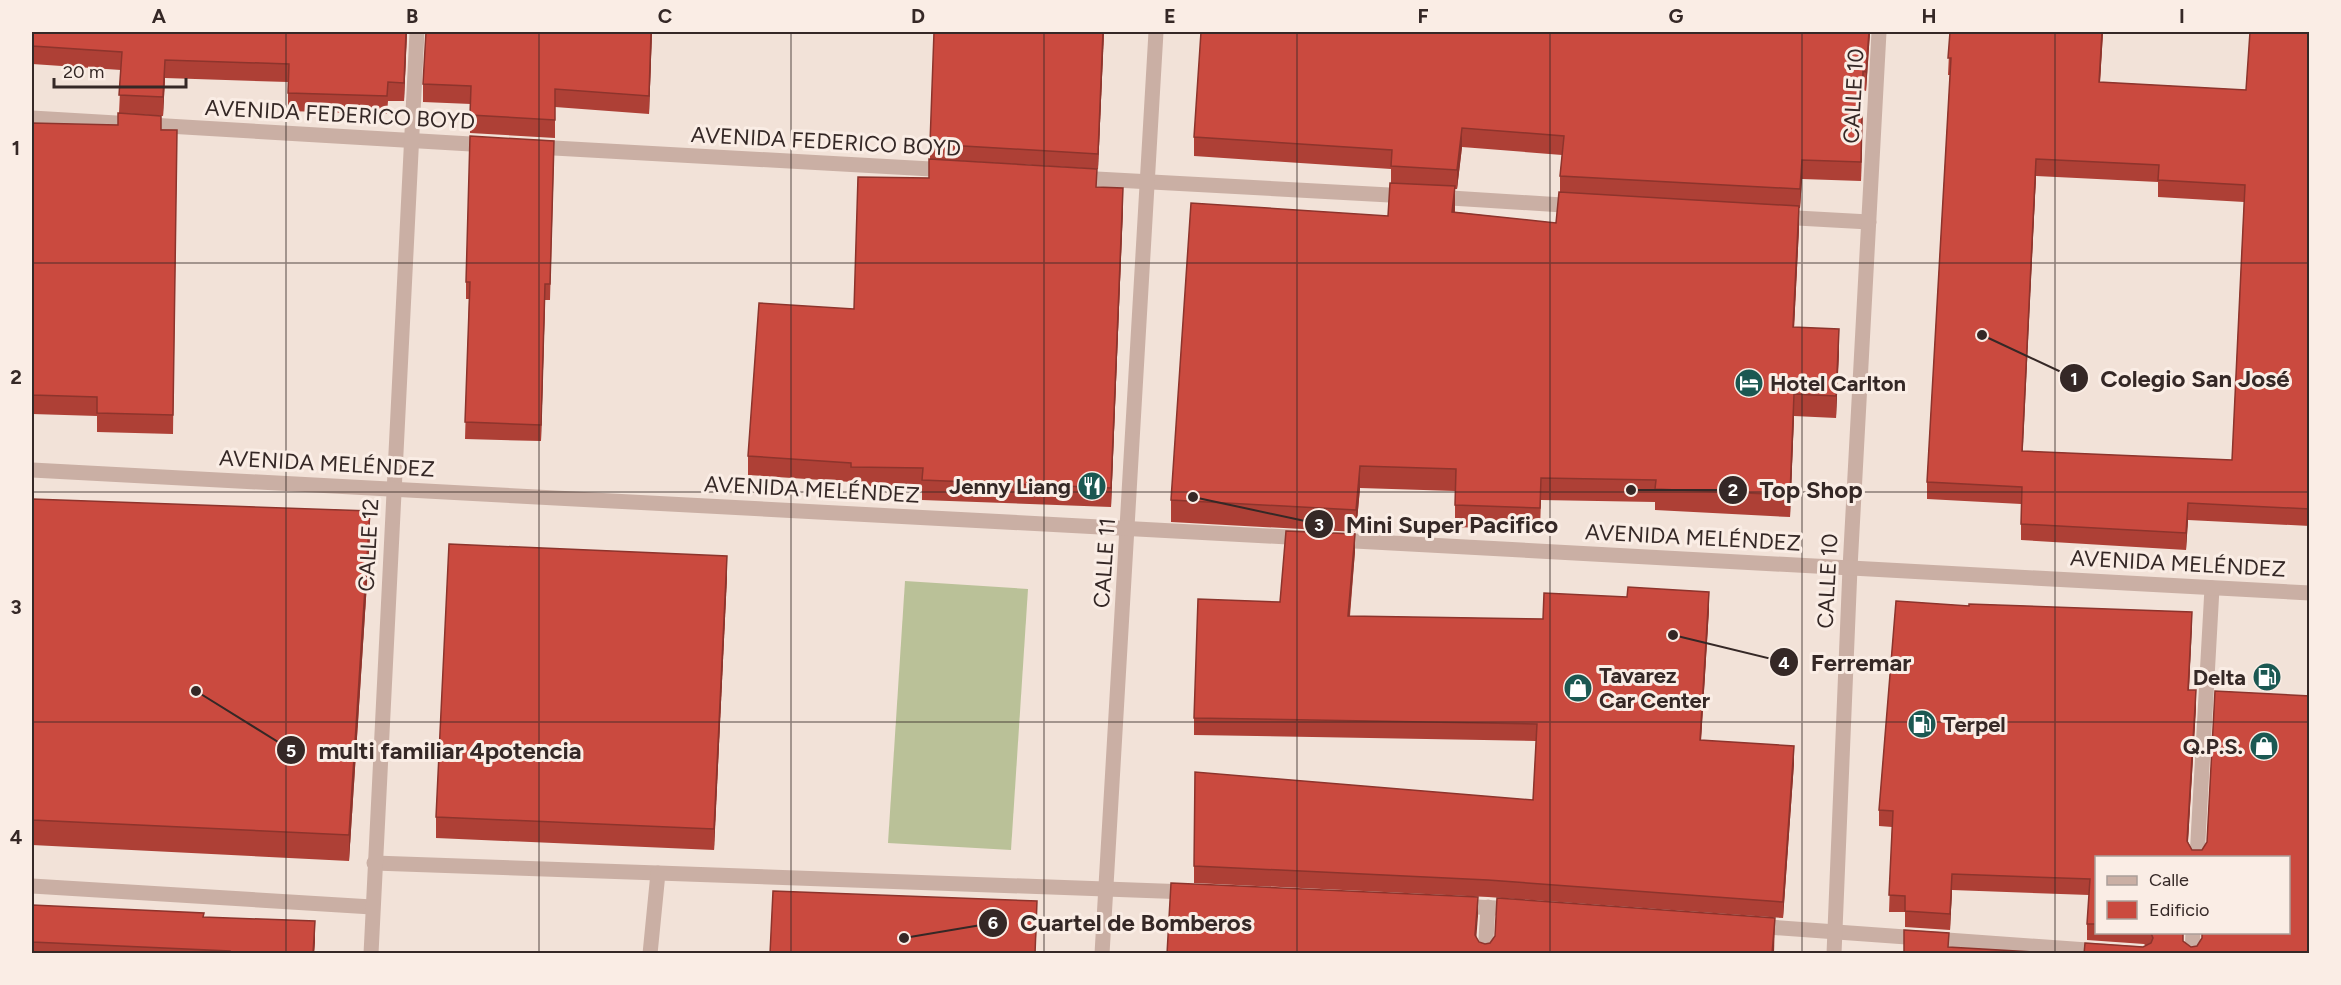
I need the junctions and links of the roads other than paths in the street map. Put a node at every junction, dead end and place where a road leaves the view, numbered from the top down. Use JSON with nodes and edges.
{"nodes":[{"id":1,"x":417,"y":32,"type":"edge"},
{"id":2,"x":1156,"y":32,"type":"edge"},
{"id":3,"x":1879,"y":32,"type":"edge"},
{"id":4,"x":32,"y":118,"type":"edge"},
{"id":5,"x":411,"y":141,"type":"junction"},
{"id":6,"x":970,"y":172,"type":"edge"},
{"id":7,"x":1065,"y":177,"type":"edge"},
{"id":8,"x":1148,"y":182,"type":"junction"},
{"id":9,"x":1597,"y":207,"type":"edge"},
{"id":10,"x":1763,"y":216,"type":"edge"},
{"id":11,"x":1869,"y":222,"type":"junction"},
{"id":12,"x":32,"y":470,"type":"edge"},
{"id":13,"x":393,"y":489,"type":"junction"},
{"id":14,"x":1129,"y":529,"type":"junction"},
{"id":15,"x":1850,"y":568,"type":"junction"},
{"id":16,"x":2212,"y":588,"type":"junction"},
{"id":17,"x":2310,"y":593,"type":"edge"},
{"id":18,"x":2197,"y":856,"type":"edge"},
{"id":19,"x":374,"y":863,"type":"junction"},
{"id":20,"x":658,"y":873,"type":"junction"},
{"id":21,"x":32,"y":886,"type":"edge"},
{"id":22,"x":1106,"y":888,"type":"junction"},
{"id":23,"x":1201,"y":893,"type":"edge"},
{"id":24,"x":1440,"y":905,"type":"edge"},
{"id":25,"x":372,"y":907,"type":"junction"},
{"id":26,"x":1488,"y":907,"type":"junction"},
{"id":27,"x":1536,"y":910,"type":"edge"},
{"id":28,"x":1739,"y":925,"type":"edge"},
{"id":29,"x":1835,"y":932,"type":"junction"},
{"id":30,"x":2193,"y":934,"type":"edge"},
{"id":31,"x":371,"y":954,"type":"edge"},
{"id":32,"x":650,"y":954,"type":"edge"},
{"id":33,"x":1102,"y":954,"type":"edge"},
{"id":34,"x":1485,"y":954,"type":"edge"},
{"id":35,"x":1834,"y":954,"type":"edge"},
{"id":36,"x":2143,"y":954,"type":"edge"},
{"id":37,"x":2192,"y":954,"type":"edge"}],
"edges":[{"from":1,"to":5,"type":"street","name":"CALLE 12"},
{"from":2,"to":8,"type":"street","name":"CALLE 11"},
{"from":3,"to":11,"type":"street","name":"CALLE 10"},
{"from":4,"to":5,"type":"street","name":"AVENIDA FEDERICO BOYD"},
{"from":5,"to":6,"type":"street","name":"AVENIDA FEDERICO BOYD"},
{"from":5,"to":13,"type":"street","name":"CALLE 12"},
{"from":7,"to":8,"type":"street"},
{"from":8,"to":9,"type":"street"},
{"from":8,"to":14,"type":"street","name":"CALLE 11"},
{"from":10,"to":11,"type":"street"},
{"from":11,"to":15,"type":"street","name":"CALLE 10"},
{"from":12,"to":13,"type":"street","name":"AVENIDA MELÉNDEZ"},
{"from":13,"to":14,"type":"street","name":"AVENIDA MELÉNDEZ"},
{"from":13,"to":19,"type":"street","name":"CALLE 12"},
{"from":14,"to":15,"type":"street","name":"AVENIDA MELÉNDEZ"},
{"from":14,"to":22,"type":"street","name":"CALLE 11"},
{"from":15,"to":16,"type":"street","name":"AVENIDA MELÉNDEZ"},
{"from":15,"to":29,"type":"street","name":"CALLE 10"},
{"from":16,"to":17,"type":"street","name":"AVENIDA MELÉNDEZ"},
{"from":16,"to":18,"type":"street"},
{"from":19,"to":20,"type":"street"},
{"from":19,"to":25,"type":"street","name":"CALLE 12"},
{"from":20,"to":22,"type":"street"},
{"from":20,"to":32,"type":"street"},
{"from":21,"to":25,"type":"street"},
{"from":22,"to":23,"type":"street"},
{"from":22,"to":33,"type":"street","name":"CALLE 11"},
{"from":24,"to":26,"type":"street"},
{"from":25,"to":31,"type":"street","name":"CALLE 12"},
{"from":26,"to":27,"type":"street"},
{"from":26,"to":34,"type":"street"},
{"from":28,"to":29,"type":"street"},
{"from":29,"to":35,"type":"street","name":"CALLE 10"},
{"from":29,"to":36,"type":"street"},
{"from":30,"to":37,"type":"street"}]}
